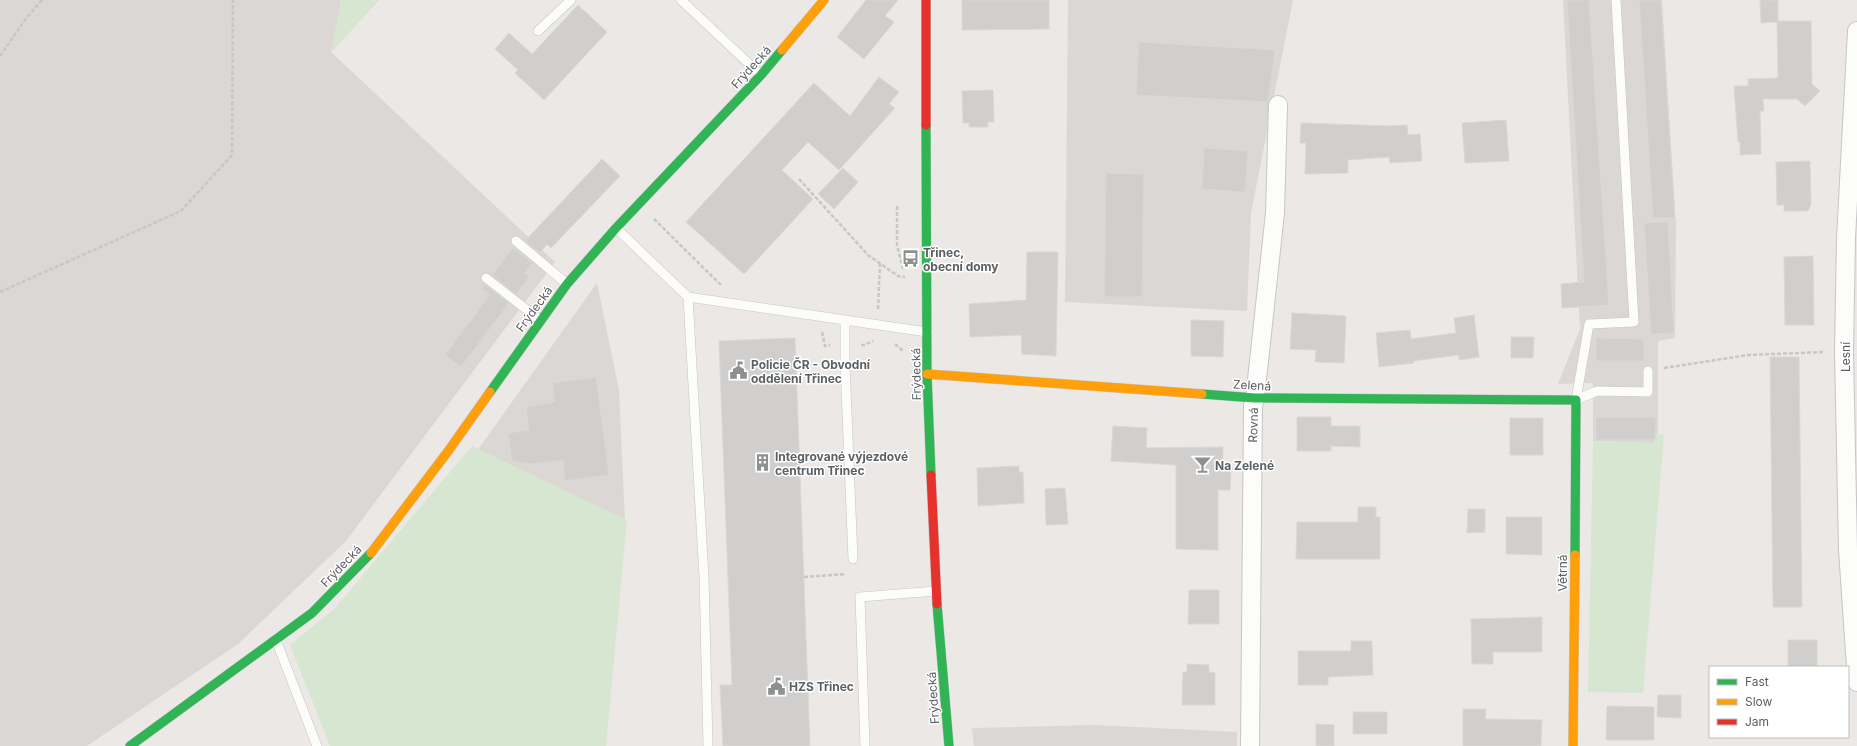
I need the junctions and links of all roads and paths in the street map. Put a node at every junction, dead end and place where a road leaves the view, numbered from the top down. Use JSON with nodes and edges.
{"nodes":[{"id":1,"x":42,"y":0,"type":"edge"},
{"id":2,"x":233,"y":0,"type":"edge"},
{"id":3,"x":570,"y":0,"type":"edge"},
{"id":4,"x":681,"y":0,"type":"edge"},
{"id":5,"x":824,"y":0,"type":"edge"},
{"id":6,"x":926,"y":0,"type":"edge"},
{"id":7,"x":1616,"y":0,"type":"edge"},
{"id":8,"x":538,"y":31,"type":"dead end"},
{"id":9,"x":1857,"y":31,"type":"edge"},
{"id":10,"x":0,"y":56,"type":"edge"},
{"id":11,"x":760,"y":75,"type":"junction"},
{"id":12,"x":1278,"y":104,"type":"dead end"},
{"id":13,"x":799,"y":179,"type":"dead end"},
{"id":14,"x":639,"y":204,"type":"junction"},
{"id":15,"x":897,"y":206,"type":"dead end"},
{"id":16,"x":616,"y":228,"type":"junction"},
{"id":17,"x":516,"y":241,"type":"dead end"},
{"id":18,"x":880,"y":264,"type":"junction"},
{"id":19,"x":486,"y":278,"type":"dead end"},
{"id":20,"x":567,"y":284,"type":"junction"},
{"id":21,"x":0,"y":292,"type":"edge"},
{"id":22,"x":688,"y":297,"type":"junction"},
{"id":23,"x":721,"y":302,"type":"junction"},
{"id":24,"x":878,"y":315,"type":"dead end"},
{"id":25,"x":540,"y":320,"type":"junction"},
{"id":26,"x":846,"y":320,"type":"junction"},
{"id":27,"x":821,"y":331,"type":"dead end"},
{"id":28,"x":927,"y":332,"type":"junction"},
{"id":29,"x":876,"y":340,"type":"dead end"},
{"id":30,"x":845,"y":344,"type":"junction"},
{"id":31,"x":894,"y":344,"type":"dead end"},
{"id":32,"x":1844,"y":351,"type":"junction"},
{"id":33,"x":906,"y":356,"type":"dead end"},
{"id":34,"x":1648,"y":371,"type":"joint"},
{"id":35,"x":927,"y":374,"type":"junction"},
{"id":36,"x":1256,"y":398,"type":"junction"},
{"id":37,"x":1576,"y":400,"type":"junction"},
{"id":38,"x":853,"y":559,"type":"joint"},
{"id":39,"x":804,"y":577,"type":"dead end"},
{"id":40,"x":936,"y":591,"type":"junction"},
{"id":41,"x":276,"y":640,"type":"junction"},
{"id":42,"x":1857,"y":682,"type":"edge"},
{"id":43,"x":130,"y":746,"type":"edge"},
{"id":44,"x":317,"y":746,"type":"edge"},
{"id":45,"x":708,"y":746,"type":"edge"},
{"id":46,"x":865,"y":746,"type":"edge"},
{"id":47,"x":949,"y":746,"type":"edge"},
{"id":48,"x":1250,"y":746,"type":"edge"},
{"id":49,"x":1573,"y":746,"type":"edge"}],
"edges":[{"from":1,"to":10,"type":"path"},
{"from":2,"to":21,"type":"path"},
{"from":3,"to":8,"type":"lane"},
{"from":4,"to":11,"type":"lane"},
{"from":5,"to":11,"type":"street","name":"Frýdecká"},
{"from":6,"to":28,"type":"street","name":"Frýdecká"},
{"from":7,"to":37,"type":"lane"},
{"from":9,"to":32,"type":"street","name":"Lesní"},
{"from":11,"to":14,"type":"street","name":"Frýdecká"},
{"from":12,"to":36,"type":"street","name":"Rovná"},
{"from":13,"to":18,"type":"path"},
{"from":14,"to":16,"type":"street","name":"Frýdecká"},
{"from":14,"to":23,"type":"path"},
{"from":15,"to":18,"type":"path"},
{"from":16,"to":20,"type":"street","name":"Frýdecká"},
{"from":16,"to":22,"type":"lane"},
{"from":17,"to":20,"type":"lane"},
{"from":18,"to":24,"type":"path"},
{"from":19,"to":25,"type":"lane"},
{"from":20,"to":25,"type":"street","name":"Frýdecká"},
{"from":22,"to":23,"type":"lane"},
{"from":22,"to":45,"type":"lane"},
{"from":23,"to":26,"type":"lane"},
{"from":25,"to":41,"type":"street","name":"Frýdecká"},
{"from":26,"to":28,"type":"lane"},
{"from":26,"to":30,"type":"lane"},
{"from":27,"to":30,"type":"path"},
{"from":28,"to":35,"type":"street","name":"Frýdecká"},
{"from":29,"to":30,"type":"path"},
{"from":30,"to":38,"type":"lane"},
{"from":31,"to":33,"type":"path"},
{"from":32,"to":34,"type":"path"},
{"from":32,"to":42,"type":"street","name":"Lesní"},
{"from":34,"to":37,"type":"lane"},
{"from":35,"to":36,"type":"street","name":"Zelená"},
{"from":35,"to":40,"type":"street","name":"Frýdecká"},
{"from":36,"to":37,"type":"street","name":"Zelená"},
{"from":36,"to":48,"type":"street","name":"Rovná"},
{"from":37,"to":49,"type":"street","name":"Větrná"},
{"from":38,"to":39,"type":"path"},
{"from":40,"to":46,"type":"lane"},
{"from":40,"to":47,"type":"street","name":"Frýdecká"},
{"from":41,"to":43,"type":"street","name":"Frýdecká"},
{"from":41,"to":44,"type":"lane"}]}
